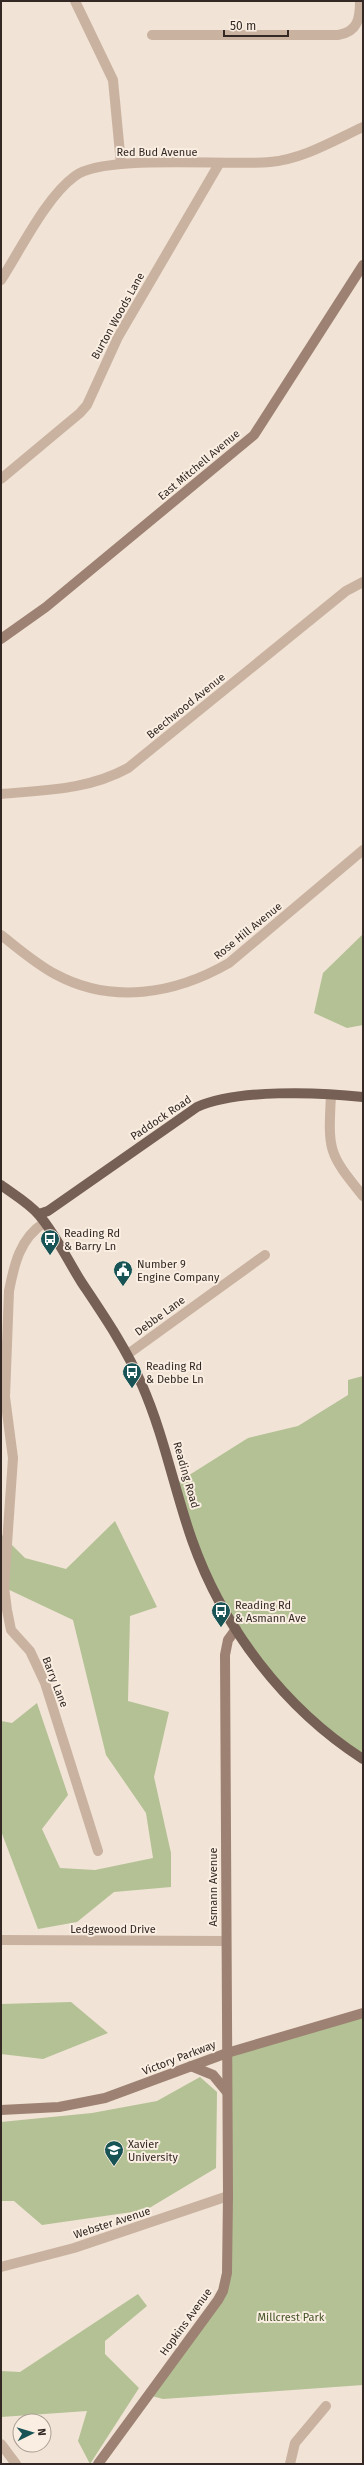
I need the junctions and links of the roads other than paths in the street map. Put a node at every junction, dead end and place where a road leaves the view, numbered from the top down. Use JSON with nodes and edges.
{"nodes":[{"id":1,"x":75,"y":1,"type":"edge"},
{"id":2,"x":360,"y":1,"type":"edge"},
{"id":3,"x":152,"y":35,"type":"dead end"},
{"id":4,"x":363,"y":127,"type":"edge"},
{"id":5,"x":121,"y":164,"type":"junction"},
{"id":6,"x":219,"y":164,"type":"junction"},
{"id":7,"x":363,"y":265,"type":"edge"},
{"id":8,"x":1,"y":280,"type":"edge"},
{"id":9,"x":1,"y":479,"type":"edge"},
{"id":10,"x":363,"y":582,"type":"edge"},
{"id":11,"x":1,"y":639,"type":"edge"},
{"id":12,"x":1,"y":794,"type":"edge"},
{"id":13,"x":363,"y":850,"type":"edge"},
{"id":14,"x":1,"y":935,"type":"edge"},
{"id":15,"x":331,"y":1096,"type":"junction"},
{"id":16,"x":363,"y":1097,"type":"edge"},
{"id":17,"x":1,"y":1185,"type":"edge"},
{"id":18,"x":363,"y":1196,"type":"edge"},
{"id":19,"x":41,"y":1219,"type":"junction"},
{"id":20,"x":265,"y":1256,"type":"dead end"},
{"id":21,"x":128,"y":1354,"type":"junction"},
{"id":22,"x":4,"y":1376,"type":"edge"},
{"id":23,"x":236,"y":1629,"type":"junction"},
{"id":24,"x":363,"y":1759,"type":"edge"},
{"id":25,"x":98,"y":1851,"type":"dead end"},
{"id":26,"x":1,"y":1940,"type":"edge"},
{"id":27,"x":226,"y":1941,"type":"junction"},
{"id":28,"x":363,"y":2013,"type":"edge"},
{"id":29,"x":227,"y":2053,"type":"junction"},
{"id":30,"x":191,"y":2066,"type":"junction"},
{"id":31,"x":227,"y":2092,"type":"junction"},
{"id":32,"x":1,"y":2110,"type":"edge"},
{"id":33,"x":227,"y":2147,"type":"joint"},
{"id":34,"x":228,"y":2196,"type":"junction"},
{"id":35,"x":1,"y":2267,"type":"edge"},
{"id":36,"x":326,"y":2406,"type":"dead end"},
{"id":37,"x":1,"y":2444,"type":"edge"},
{"id":38,"x":16,"y":2464,"type":"edge"},
{"id":39,"x":98,"y":2464,"type":"edge"},
{"id":40,"x":290,"y":2464,"type":"edge"}],
"edges":[{"from":1,"to":5,"type":"street"},
{"from":2,"to":3,"type":"street"},
{"from":4,"to":6,"type":"street","name":"Red Bud Avenue"},
{"from":5,"to":6,"type":"street","name":"Red Bud Avenue"},
{"from":5,"to":8,"type":"street","name":"Red Bud Avenue"},
{"from":6,"to":9,"type":"street","name":"Burton Woods Lane"},
{"from":7,"to":11,"type":"street","name":"East Mitchell Avenue"},
{"from":10,"to":12,"type":"street","name":"Beechwood Avenue"},
{"from":13,"to":14,"type":"street","name":"Rose Hill Avenue"},
{"from":15,"to":16,"type":"main road","name":"Paddock Road"},
{"from":15,"to":18,"type":"street"},
{"from":15,"to":19,"type":"main road","name":"Paddock Road"},
{"from":17,"to":19,"type":"main road","name":"Reading Road"},
{"from":19,"to":21,"type":"main road","name":"Reading Road"},
{"from":19,"to":22,"type":"street","name":"Barry Lane"},
{"from":20,"to":21,"type":"street","name":"Debbe Lane"},
{"from":21,"to":23,"type":"main road","name":"Reading Road"},
{"from":22,"to":25,"type":"street","name":"Barry Lane"},
{"from":23,"to":24,"type":"main road","name":"Reading Road"},
{"from":23,"to":27,"type":"street","name":"Asmann Avenue"},
{"from":26,"to":27,"type":"street","name":"Ledgewood Drive"},
{"from":27,"to":29,"type":"street","name":"Asmann Avenue"},
{"from":28,"to":29,"type":"street","name":"Victory Parkway"},
{"from":29,"to":30,"type":"street","name":"Victory Parkway"},
{"from":29,"to":31,"type":"street","name":"Asmann Avenue"},
{"from":30,"to":31,"type":"street"},
{"from":30,"to":32,"type":"street","name":"Victory Parkway"},
{"from":31,"to":33,"type":"street","name":"Asmann Avenue"},
{"from":33,"to":34,"type":"street","name":"Hopkins Avenue"},
{"from":34,"to":35,"type":"street","name":"Webster Avenue"},
{"from":34,"to":39,"type":"street","name":"Hopkins Avenue"},
{"from":36,"to":40,"type":"street"},
{"from":37,"to":38,"type":"street"}]}
